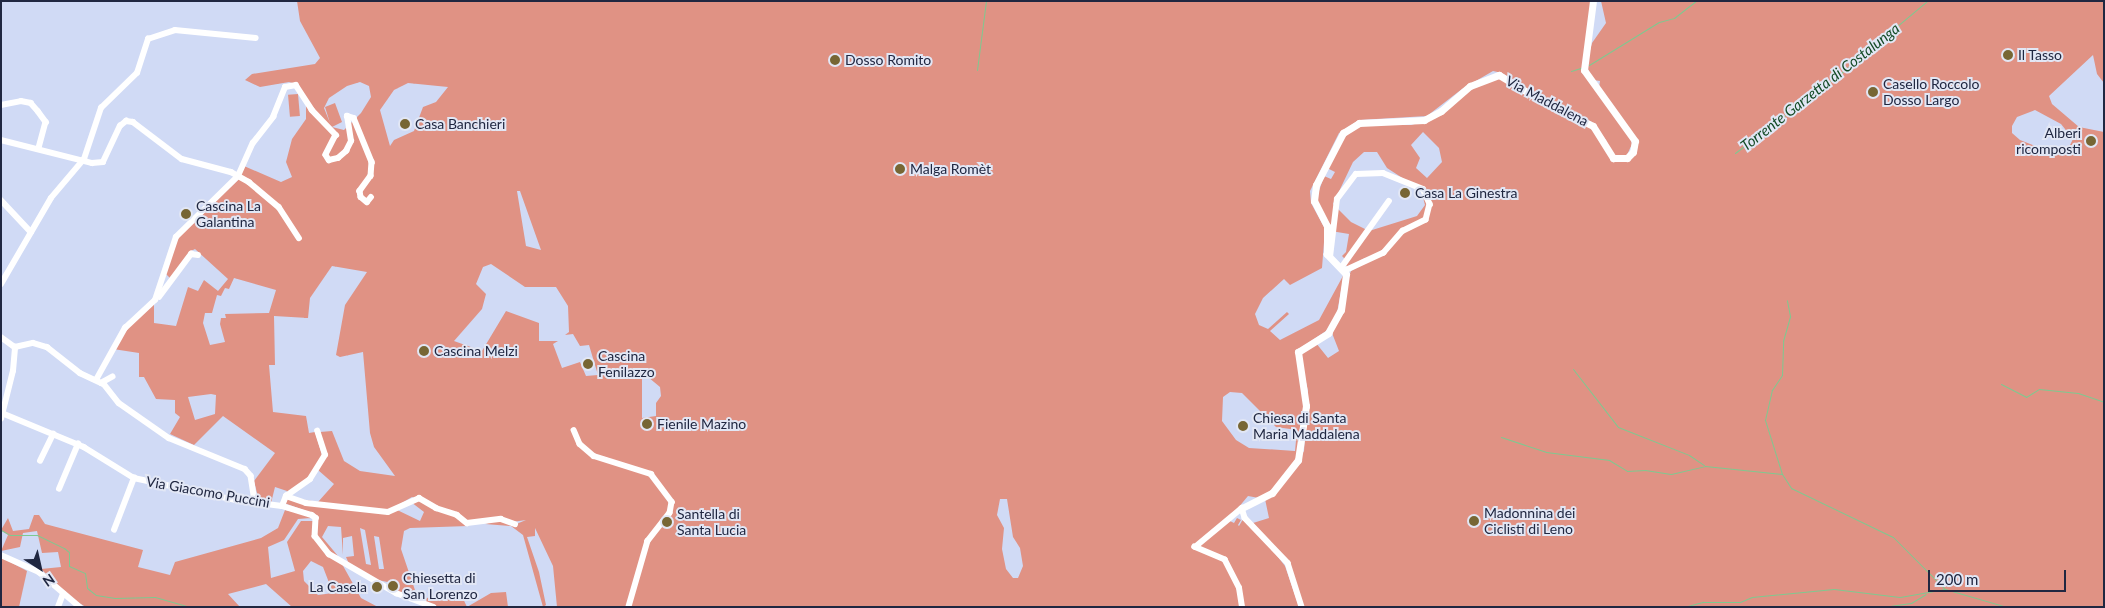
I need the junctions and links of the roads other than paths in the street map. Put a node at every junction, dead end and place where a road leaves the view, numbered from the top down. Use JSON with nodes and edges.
{"nodes":[{"id":1,"x":1593,"y":1,"type":"edge"},
{"id":2,"x":256,"y":38,"type":"dead end"},
{"id":3,"x":1,"y":105,"type":"edge"},
{"id":4,"x":1,"y":140,"type":"edge"},
{"id":5,"x":39,"y":149,"type":"junction"},
{"id":6,"x":84,"y":159,"type":"junction"},
{"id":7,"x":238,"y":176,"type":"junction"},
{"id":8,"x":371,"y":197,"type":"dead end"},
{"id":9,"x":1,"y":200,"type":"edge"},
{"id":10,"x":1389,"y":201,"type":"dead end"},
{"id":11,"x":31,"y":232,"type":"junction"},
{"id":12,"x":300,"y":238,"type":"dead end"},
{"id":13,"x":198,"y":255,"type":"dead end"},
{"id":14,"x":1330,"y":258,"type":"junction"},
{"id":15,"x":1343,"y":269,"type":"junction"},
{"id":16,"x":1,"y":284,"type":"edge"},
{"id":17,"x":155,"y":300,"type":"junction"},
{"id":18,"x":1,"y":337,"type":"edge"},
{"id":19,"x":15,"y":347,"type":"junction"},
{"id":20,"x":112,"y":377,"type":"dead end"},
{"id":21,"x":99,"y":381,"type":"junction"},
{"id":22,"x":2,"y":404,"type":"edge"},
{"id":23,"x":2,"y":412,"type":"edge"},
{"id":24,"x":1,"y":420,"type":"edge"},
{"id":25,"x":574,"y":430,"type":"dead end"},
{"id":26,"x":317,"y":431,"type":"dead end"},
{"id":27,"x":53,"y":434,"type":"junction"},
{"id":28,"x":78,"y":444,"type":"junction"},
{"id":29,"x":40,"y":461,"type":"dead end"},
{"id":30,"x":134,"y":478,"type":"junction"},
{"id":31,"x":58,"y":489,"type":"dead end"},
{"id":32,"x":286,"y":496,"type":"junction"},
{"id":33,"x":255,"y":502,"type":"junction"},
{"id":34,"x":282,"y":506,"type":"junction"},
{"id":35,"x":1242,"y":508,"type":"junction"},
{"id":36,"x":515,"y":524,"type":"dead end"},
{"id":37,"x":114,"y":530,"type":"dead end"},
{"id":38,"x":1,"y":556,"type":"edge"},
{"id":39,"x":63,"y":594,"type":"junction"},
{"id":40,"x":58,"y":607,"type":"edge"},
{"id":41,"x":80,"y":607,"type":"edge"},
{"id":42,"x":434,"y":607,"type":"edge"},
{"id":43,"x":629,"y":607,"type":"edge"},
{"id":44,"x":1242,"y":607,"type":"edge"},
{"id":45,"x":1302,"y":607,"type":"edge"}],
"edges":[{"from":1,"to":14,"type":"street","name":"Via Maddalena"},
{"from":2,"to":6,"type":"street"},
{"from":3,"to":5,"type":"street"},
{"from":4,"to":5,"type":"street"},
{"from":5,"to":6,"type":"street"},
{"from":6,"to":7,"type":"street"},
{"from":6,"to":11,"type":"street"},
{"from":7,"to":8,"type":"street"},
{"from":7,"to":12,"type":"street"},
{"from":7,"to":17,"type":"street"},
{"from":9,"to":11,"type":"street"},
{"from":10,"to":15,"type":"street"},
{"from":11,"to":16,"type":"street"},
{"from":13,"to":17,"type":"street"},
{"from":14,"to":15,"type":"street"},
{"from":14,"to":15,"type":"street"},
{"from":15,"to":35,"type":"street"},
{"from":17,"to":21,"type":"street"},
{"from":18,"to":19,"type":"street"},
{"from":19,"to":21,"type":"street"},
{"from":19,"to":22,"type":"street"},
{"from":20,"to":21,"type":"street"},
{"from":21,"to":33,"type":"street"},
{"from":22,"to":23,"type":"street"},
{"from":23,"to":24,"type":"street"},
{"from":23,"to":27,"type":"street","name":"Via Giacomo Puccini"},
{"from":25,"to":43,"type":"street"},
{"from":26,"to":32,"type":"street","name":"Via Giacomo Puccini"},
{"from":27,"to":28,"type":"street","name":"Via Giacomo Puccini"},
{"from":27,"to":29,"type":"street"},
{"from":28,"to":30,"type":"street","name":"Via Giacomo Puccini"},
{"from":28,"to":31,"type":"street"},
{"from":30,"to":33,"type":"street","name":"Via Giacomo Puccini"},
{"from":30,"to":37,"type":"street","name":"Via Giacomo Puccini"},
{"from":32,"to":34,"type":"street","name":"Via Giacomo Puccini"},
{"from":32,"to":36,"type":"street","name":"Via Giacomo Puccini"},
{"from":33,"to":34,"type":"street","name":"Via Giacomo Puccini"},
{"from":34,"to":42,"type":"street","name":"Via Giacomo Puccini"},
{"from":35,"to":44,"type":"street"},
{"from":35,"to":45,"type":"street"},
{"from":38,"to":39,"type":"street"},
{"from":39,"to":40,"type":"street"},
{"from":39,"to":41,"type":"street"}]}
